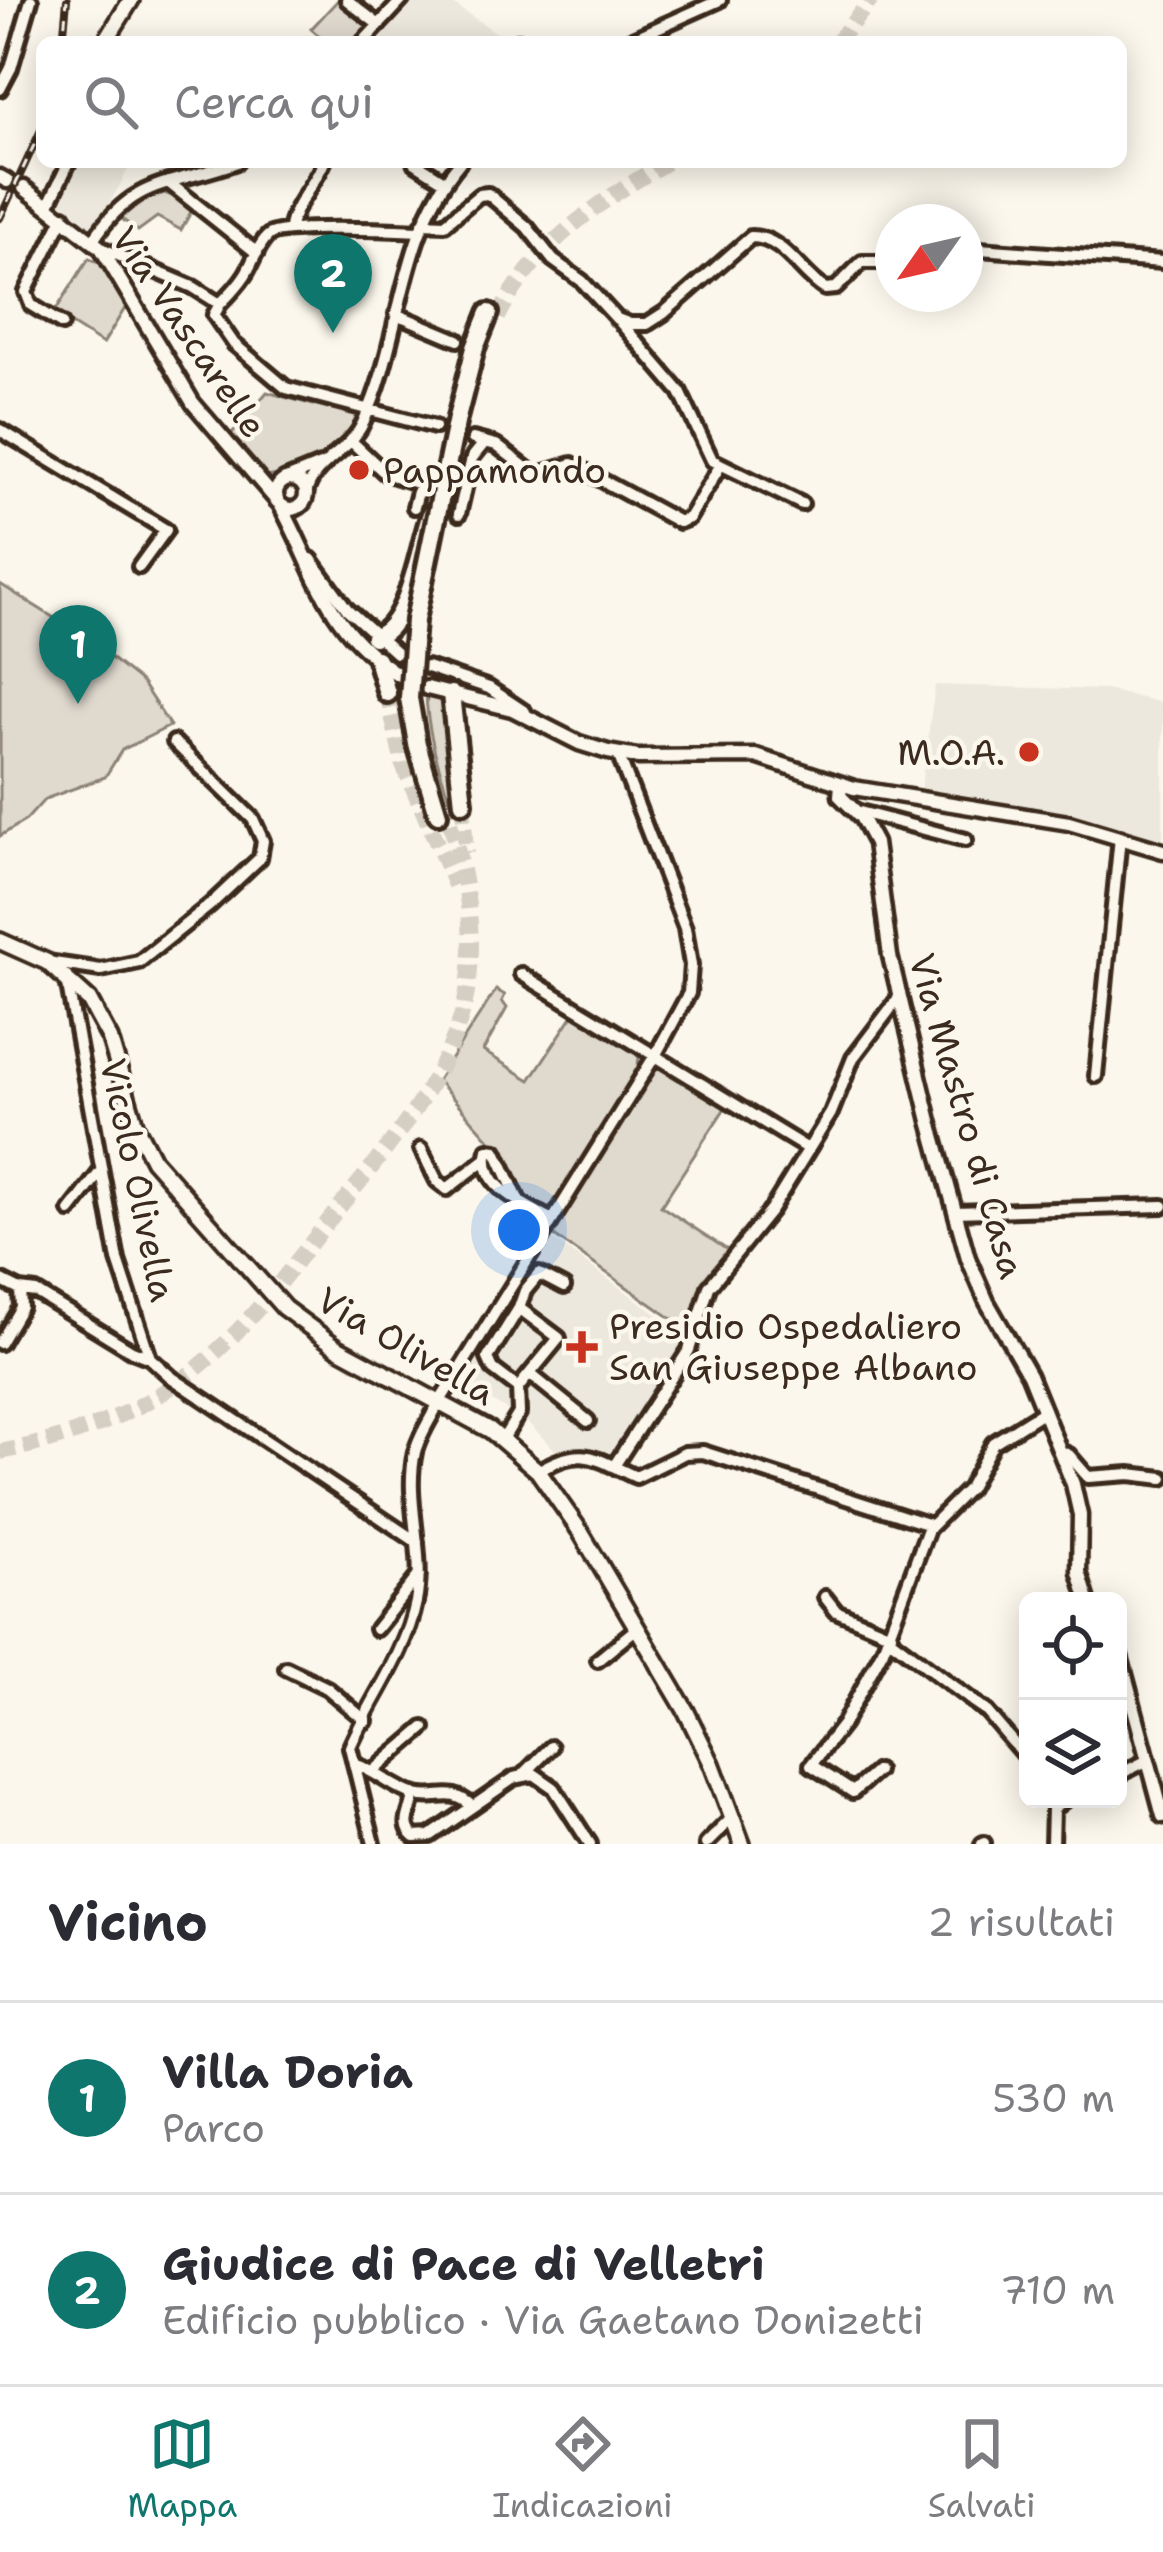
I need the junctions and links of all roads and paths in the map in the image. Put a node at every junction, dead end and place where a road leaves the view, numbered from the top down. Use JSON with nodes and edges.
{"nodes":[{"id":1,"x":31,"y":0,"type":"edge"},
{"id":2,"x":131,"y":0,"type":"edge"},
{"id":3,"x":347,"y":0,"type":"edge"},
{"id":4,"x":402,"y":0,"type":"edge"},
{"id":5,"x":720,"y":0,"type":"edge"},
{"id":6,"x":379,"y":25,"type":"junction"},
{"id":7,"x":109,"y":36,"type":"edge"},
{"id":8,"x":369,"y":36,"type":"edge"},
{"id":9,"x":639,"y":36,"type":"edge"},
{"id":10,"x":0,"y":89,"type":"edge"},
{"id":11,"x":66,"y":168,"type":"edge"},
{"id":12,"x":216,"y":168,"type":"edge"},
{"id":13,"x":320,"y":168,"type":"edge"},
{"id":14,"x":423,"y":168,"type":"edge"},
{"id":15,"x":455,"y":168,"type":"edge"},
{"id":16,"x":444,"y":181,"type":"junction"},
{"id":17,"x":168,"y":182,"type":"junction"},
{"id":18,"x":24,"y":188,"type":"dead end"},
{"id":19,"x":49,"y":204,"type":"junction"},
{"id":20,"x":64,"y":216,"type":"junction"},
{"id":21,"x":422,"y":227,"type":"junction"},
{"id":22,"x":290,"y":228,"type":"junction"},
{"id":23,"x":97,"y":243,"type":"junction"},
{"id":24,"x":983,"y":249,"type":"edge"},
{"id":25,"x":257,"y":253,"type":"junction"},
{"id":26,"x":875,"y":262,"type":"edge"},
{"id":27,"x":1163,"y":262,"type":"edge"},
{"id":28,"x":220,"y":304,"type":"junction"},
{"id":29,"x":396,"y":314,"type":"junction"},
{"id":30,"x":494,"y":315,"type":"tunnel mouth"},
{"id":31,"x":617,"y":320,"type":"junction"},
{"id":32,"x":62,"y":324,"type":"dead end"},
{"id":33,"x":458,"y":340,"type":"dead end"},
{"id":34,"x":368,"y":410,"type":"junction"},
{"id":35,"x":462,"y":419,"type":"junction"},
{"id":36,"x":435,"y":427,"type":"dead end"},
{"id":37,"x":0,"y":430,"type":"edge"},
{"id":38,"x":351,"y":441,"type":"junction"},
{"id":39,"x":328,"y":462,"type":"junction"},
{"id":40,"x":720,"y":466,"type":"junction"},
{"id":41,"x":246,"y":467,"type":"junction"},
{"id":42,"x":444,"y":480,"type":"junction"},
{"id":43,"x":284,"y":481,"type":"junction"},
{"id":44,"x":304,"y":498,"type":"junction"},
{"id":45,"x":802,"y":503,"type":"dead end"},
{"id":46,"x":279,"y":504,"type":"junction"},
{"id":47,"x":414,"y":506,"type":"dead end"},
{"id":48,"x":459,"y":514,"type":"dead end"},
{"id":49,"x":299,"y":541,"type":"junction"},
{"id":50,"x":139,"y":567,"type":"dead end"},
{"id":51,"x":374,"y":637,"type":"junction"},
{"id":52,"x":396,"y":653,"type":"dead end"},
{"id":53,"x":377,"y":659,"type":"junction"},
{"id":54,"x":428,"y":667,"type":"dead end"},
{"id":55,"x":402,"y":677,"type":"dead end"},
{"id":56,"x":387,"y":693,"type":"tunnel mouth"},
{"id":57,"x":418,"y":694,"type":"junction"},
{"id":58,"x":451,"y":694,"type":"junction"},
{"id":59,"x":532,"y":718,"type":"junction"},
{"id":60,"x":174,"y":742,"type":"dead end"},
{"id":61,"x":618,"y":754,"type":"junction"},
{"id":62,"x":841,"y":784,"type":"junction"},
{"id":63,"x":856,"y":811,"type":"junction"},
{"id":64,"x":1120,"y":837,"type":"junction"},
{"id":65,"x":966,"y":840,"type":"dead end"},
{"id":66,"x":1154,"y":847,"type":"edge"},
{"id":67,"x":0,"y":940,"type":"edge"},
{"id":68,"x":47,"y":962,"type":"junction"},
{"id":69,"x":521,"y":974,"type":"dead end"},
{"id":70,"x":66,"y":977,"type":"junction"},
{"id":71,"x":899,"y":996,"type":"junction"},
{"id":72,"x":656,"y":1054,"type":"junction"},
{"id":73,"x":1096,"y":1076,"type":"dead end"},
{"id":74,"x":421,"y":1149,"type":"dead end"},
{"id":75,"x":808,"y":1149,"type":"junction"},
{"id":76,"x":101,"y":1171,"type":"junction"},
{"id":77,"x":1163,"y":1206,"type":"edge"},
{"id":78,"x":70,"y":1211,"type":"dead end"},
{"id":79,"x":955,"y":1212,"type":"junction"},
{"id":80,"x":552,"y":1220,"type":"junction"},
{"id":81,"x":0,"y":1280,"type":"edge"},
{"id":82,"x":564,"y":1287,"type":"dead end"},
{"id":83,"x":20,"y":1290,"type":"junction"},
{"id":84,"x":519,"y":1308,"type":"junction"},
{"id":85,"x":0,"y":1343,"type":"edge"},
{"id":86,"x":150,"y":1358,"type":"junction"},
{"id":87,"x":530,"y":1374,"type":"junction"},
{"id":88,"x":518,"y":1388,"type":"junction"},
{"id":89,"x":440,"y":1401,"type":"junction"},
{"id":90,"x":1044,"y":1411,"type":"junction"},
{"id":91,"x":588,"y":1421,"type":"dead end"},
{"id":92,"x":503,"y":1439,"type":"junction"},
{"id":93,"x":1060,"y":1451,"type":"junction"},
{"id":94,"x":616,"y":1463,"type":"junction"},
{"id":95,"x":538,"y":1471,"type":"junction"},
{"id":96,"x":1163,"y":1478,"type":"edge"},
{"id":97,"x":930,"y":1526,"type":"junction"},
{"id":98,"x":417,"y":1542,"type":"junction"},
{"id":99,"x":419,"y":1575,"type":"junction"},
{"id":100,"x":1085,"y":1592,"type":"edge"},
{"id":101,"x":824,"y":1597,"type":"dead end"},
{"id":102,"x":637,"y":1628,"type":"junction"},
{"id":103,"x":376,"y":1629,"type":"dead end"},
{"id":104,"x":890,"y":1635,"type":"junction"},
{"id":105,"x":598,"y":1660,"type":"dead end"},
{"id":106,"x":286,"y":1668,"type":"dead end"},
{"id":107,"x":1127,"y":1682,"type":"edge"},
{"id":108,"x":366,"y":1721,"type":"junction"},
{"id":109,"x":424,"y":1728,"type":"dead end"},
{"id":110,"x":551,"y":1747,"type":"dead end"},
{"id":111,"x":1019,"y":1749,"type":"edge"},
{"id":112,"x":1148,"y":1760,"type":"junction"},
{"id":113,"x":354,"y":1764,"type":"junction"},
{"id":114,"x":375,"y":1770,"type":"junction"},
{"id":115,"x":1127,"y":1770,"type":"edge"},
{"id":116,"x":878,"y":1771,"type":"dead end"},
{"id":117,"x":524,"y":1774,"type":"junction"},
{"id":118,"x":414,"y":1794,"type":"junction"},
{"id":119,"x":472,"y":1806,"type":"junction"},
{"id":120,"x":1052,"y":1808,"type":"edge"},
{"id":121,"x":1163,"y":1816,"type":"edge"},
{"id":122,"x":732,"y":1818,"type":"junction"},
{"id":123,"x":374,"y":1844,"type":"edge"},
{"id":124,"x":590,"y":1844,"type":"edge"},
{"id":125,"x":706,"y":1844,"type":"edge"},
{"id":126,"x":742,"y":1844,"type":"edge"},
{"id":127,"x":1052,"y":1844,"type":"edge"}],
"edges":[{"from":1,"to":10,"type":"street"},
{"from":2,"to":7,"type":"main road"},
{"from":3,"to":6,"type":"street"},
{"from":4,"to":6,"type":"street"},
{"from":5,"to":9,"type":"street"},
{"from":6,"to":8,"type":"street"},
{"from":11,"to":19,"type":"street"},
{"from":12,"to":17,"type":"street"},
{"from":13,"to":22,"type":"street"},
{"from":14,"to":16,"type":"street"},
{"from":15,"to":16,"type":"street"},
{"from":16,"to":21,"type":"street"},
{"from":17,"to":23,"type":"street"},
{"from":17,"to":25,"type":"street"},
{"from":18,"to":19,"type":"street","name":"Via Vascarelle"},
{"from":19,"to":20,"type":"street","name":"Via Vascarelle"},
{"from":20,"to":23,"type":"street","name":"Via Vascarelle"},
{"from":20,"to":32,"type":"street"},
{"from":21,"to":22,"type":"street"},
{"from":21,"to":29,"type":"street"},
{"from":21,"to":31,"type":"street"},
{"from":22,"to":25,"type":"street"},
{"from":23,"to":28,"type":"street"},
{"from":23,"to":41,"type":"street","name":"Via Vascarelle"},
{"from":24,"to":27,"type":"street"},
{"from":25,"to":28,"type":"street"},
{"from":26,"to":31,"type":"street"},
{"from":28,"to":34,"type":"street"},
{"from":29,"to":33,"type":"street"},
{"from":29,"to":34,"type":"street"},
{"from":30,"to":35,"type":"highway"},
{"from":31,"to":40,"type":"street"},
{"from":34,"to":36,"type":"street"},
{"from":34,"to":38,"type":"street"},
{"from":35,"to":42,"type":"highway","bridge":true},
{"from":35,"to":57,"type":"highway"},
{"from":37,"to":50,"type":"street"},
{"from":38,"to":39,"type":"street"},
{"from":38,"to":47,"type":"street"},
{"from":39,"to":43,"type":"street"},
{"from":39,"to":44,"type":"street"},
{"from":40,"to":45,"type":"street"},
{"from":40,"to":48,"type":"street"},
{"from":41,"to":43,"type":"street","name":"Via Vascarelle"},
{"from":41,"to":46,"type":"street","name":"Via Vascarelle"},
{"from":42,"to":51,"type":"highway","bridge":true},
{"from":42,"to":57,"type":"highway","bridge":true},
{"from":43,"to":44,"type":"street"},
{"from":43,"to":46,"type":"street"},
{"from":44,"to":46,"type":"street"},
{"from":44,"to":49,"type":"street","name":"Via Vascarelle"},
{"from":46,"to":49,"type":"street","name":"Via Vascarelle"},
{"from":49,"to":51,"type":"street"},
{"from":49,"to":53,"type":"street","name":"Via Vascarelle"},
{"from":51,"to":52,"type":"street"},
{"from":53,"to":55,"type":"street","name":"Via Vascarelle"},
{"from":53,"to":56,"type":"highway"},
{"from":54,"to":59,"type":"street"},
{"from":57,"to":58,"type":"street"},
{"from":57,"to":58,"type":"highway"},
{"from":58,"to":59,"type":"street"},
{"from":59,"to":61,"type":"street"},
{"from":60,"to":68,"type":"street"},
{"from":61,"to":62,"type":"street"},
{"from":61,"to":72,"type":"street"},
{"from":62,"to":63,"type":"street","name":"Via Mastro di Casa"},
{"from":62,"to":64,"type":"street"},
{"from":63,"to":65,"type":"street"},
{"from":63,"to":71,"type":"street","name":"Via Mastro di Casa"},
{"from":64,"to":66,"type":"street"},
{"from":64,"to":73,"type":"street"},
{"from":67,"to":68,"type":"main road","name":"Via Olivella"},
{"from":68,"to":70,"type":"main road","name":"Via Olivella"},
{"from":69,"to":72,"type":"street"},
{"from":70,"to":76,"type":"street","name":"Vicolo Olivella"},
{"from":70,"to":89,"type":"main road","name":"Via Olivella"},
{"from":71,"to":75,"type":"street"},
{"from":71,"to":79,"type":"street","name":"Via Mastro di Casa"},
{"from":72,"to":75,"type":"street"},
{"from":72,"to":80,"type":"street"},
{"from":74,"to":80,"type":"street"},
{"from":75,"to":94,"type":"street"},
{"from":76,"to":78,"type":"street"},
{"from":76,"to":86,"type":"street","name":"Vicolo Olivella"},
{"from":77,"to":79,"type":"street"},
{"from":79,"to":90,"type":"street","name":"Via Mastro di Casa"},
{"from":80,"to":89,"type":"street"},
{"from":81,"to":83,"type":"street"},
{"from":82,"to":84,"type":"street"},
{"from":83,"to":85,"type":"street"},
{"from":83,"to":86,"type":"street"},
{"from":84,"to":87,"type":"street"},
{"from":84,"to":88,"type":"street"},
{"from":86,"to":98,"type":"street","name":"Vicolo Olivella"},
{"from":87,"to":88,"type":"street"},
{"from":87,"to":91,"type":"street"},
{"from":88,"to":92,"type":"street"},
{"from":89,"to":92,"type":"main road","name":"Via Olivella"},
{"from":89,"to":98,"type":"street"},
{"from":90,"to":93,"type":"street","name":"Via Mastro di Casa"},
{"from":90,"to":97,"type":"street"},
{"from":92,"to":95,"type":"main road","name":"Via Olivella"},
{"from":93,"to":96,"type":"street"},
{"from":93,"to":100,"type":"street","name":"Via Mastro di Casa"},
{"from":94,"to":95,"type":"street"},
{"from":94,"to":97,"type":"street"},
{"from":95,"to":102,"type":"main road","name":"Via Olivella"},
{"from":97,"to":104,"type":"street"},
{"from":98,"to":99,"type":"street"},
{"from":99,"to":103,"type":"street"},
{"from":99,"to":108,"type":"street"},
{"from":101,"to":104,"type":"street"},
{"from":102,"to":105,"type":"street"},
{"from":102,"to":122,"type":"main road","name":"Via Olivella"},
{"from":104,"to":111,"type":"street"},
{"from":104,"to":116,"type":"street"},
{"from":106,"to":108,"type":"street"},
{"from":107,"to":112,"type":"street"},
{"from":108,"to":113,"type":"street"},
{"from":109,"to":114,"type":"street"},
{"from":110,"to":117,"type":"street"},
{"from":112,"to":115,"type":"street"},
{"from":112,"to":121,"type":"street"},
{"from":113,"to":114,"type":"street"},
{"from":113,"to":123,"type":"street"},
{"from":114,"to":118,"type":"street"},
{"from":117,"to":119,"type":"street"},
{"from":117,"to":124,"type":"street"},
{"from":118,"to":119,"type":"street"},
{"from":118,"to":119,"type":"street"},
{"from":120,"to":127,"type":"street"},
{"from":122,"to":125,"type":"street"},
{"from":122,"to":126,"type":"main road","name":"Via Olivella"}]}
